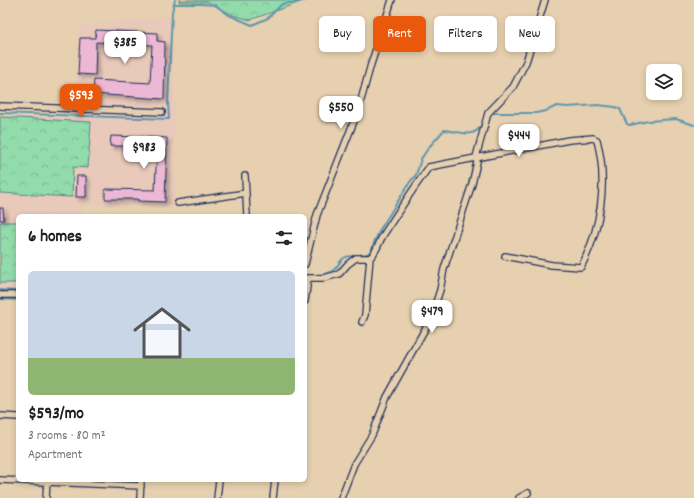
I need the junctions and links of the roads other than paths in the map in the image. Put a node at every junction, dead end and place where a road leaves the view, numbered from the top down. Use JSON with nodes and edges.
{"nodes":[{"id":1,"x":392,"y":0,"type":"edge"},
{"id":2,"x":545,"y":0,"type":"edge"},
{"id":3,"x":0,"y":106,"type":"edge"},
{"id":4,"x":162,"y":112,"type":"dead end"},
{"id":5,"x":476,"y":157,"type":"junction"},
{"id":6,"x":246,"y":176,"type":"dead end"},
{"id":7,"x":246,"y":193,"type":"junction"},
{"id":8,"x":178,"y":203,"type":"dead end"},
{"id":9,"x":247,"y":214,"type":"edge"},
{"id":10,"x":307,"y":256,"type":"edge"},
{"id":11,"x":505,"y":256,"type":"dead end"},
{"id":12,"x":370,"y":258,"type":"junction"},
{"id":13,"x":307,"y":278,"type":"edge"},
{"id":14,"x":0,"y":295,"type":"edge"},
{"id":15,"x":16,"y":295,"type":"edge"},
{"id":16,"x":362,"y":322,"type":"dead end"},
{"id":17,"x":0,"y":416,"type":"edge"},
{"id":18,"x":16,"y":416,"type":"edge"},
{"id":19,"x":0,"y":480,"type":"edge"},
{"id":20,"x":16,"y":480,"type":"edge"},
{"id":21,"x":47,"y":482,"type":"edge"},
{"id":22,"x":94,"y":482,"type":"edge"},
{"id":23,"x":219,"y":482,"type":"edge"},
{"id":24,"x":275,"y":482,"type":"edge"},
{"id":25,"x":141,"y":483,"type":"edge"},
{"id":26,"x":528,"y":492,"type":"dead end"},
{"id":27,"x":46,"y":498,"type":"edge"},
{"id":28,"x":140,"y":498,"type":"edge"},
{"id":29,"x":217,"y":498,"type":"edge"},
{"id":30,"x":273,"y":498,"type":"edge"},
{"id":31,"x":341,"y":498,"type":"edge"},
{"id":32,"x":519,"y":498,"type":"edge"}],
"edges":[{"from":1,"to":10,"type":"street"},
{"from":2,"to":5,"type":"street"},
{"from":3,"to":4,"type":"street"},
{"from":5,"to":11,"type":"street"},
{"from":5,"to":12,"type":"street"},
{"from":5,"to":31,"type":"street"},
{"from":6,"to":7,"type":"street"},
{"from":7,"to":8,"type":"street"},
{"from":7,"to":9,"type":"street"},
{"from":12,"to":13,"type":"street"},
{"from":12,"to":16,"type":"street"},
{"from":14,"to":15,"type":"street"},
{"from":17,"to":18,"type":"street"},
{"from":19,"to":20,"type":"street"},
{"from":21,"to":27,"type":"street"},
{"from":22,"to":25,"type":"street"},
{"from":23,"to":29,"type":"street"},
{"from":24,"to":30,"type":"street"},
{"from":25,"to":28,"type":"street"},
{"from":26,"to":32,"type":"street"}]}
